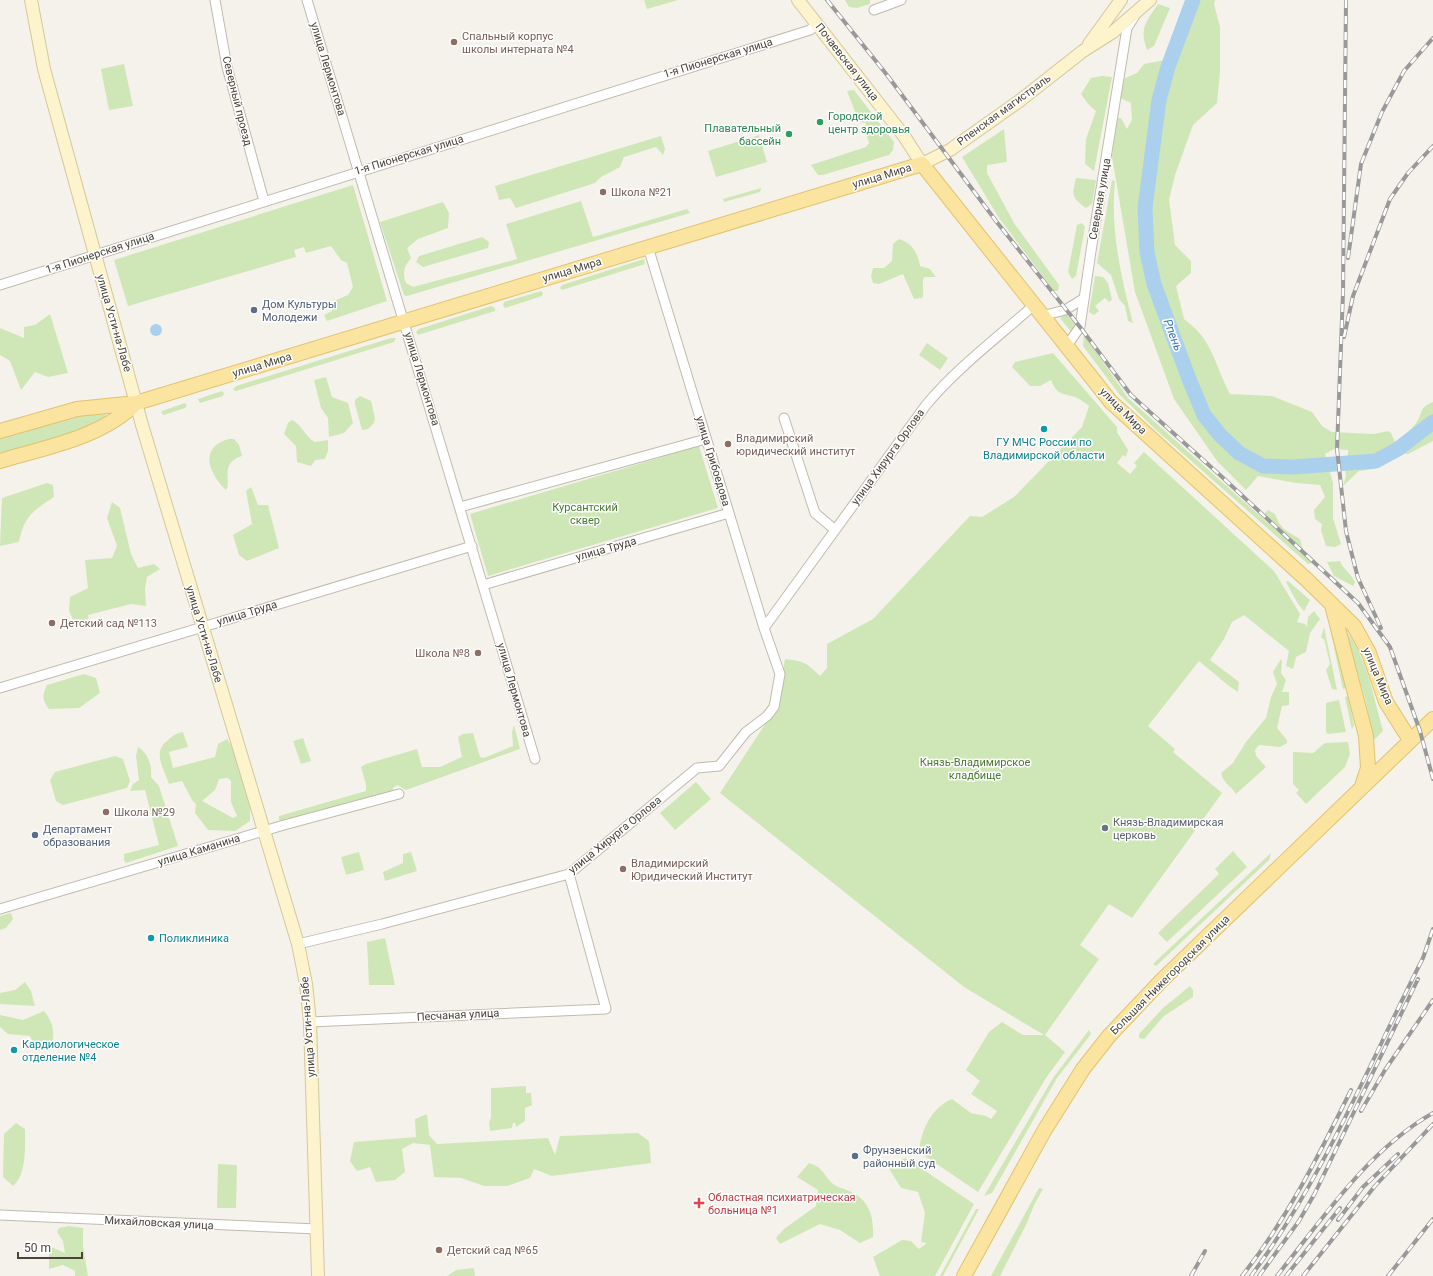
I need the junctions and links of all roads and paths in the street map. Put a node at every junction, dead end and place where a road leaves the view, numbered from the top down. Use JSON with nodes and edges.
{"nodes":[{"id":1,"x":31,"y":0,"type":"edge"},
{"id":2,"x":215,"y":0,"type":"edge"},
{"id":3,"x":307,"y":0,"type":"edge"},
{"id":4,"x":798,"y":0,"type":"edge"},
{"id":5,"x":901,"y":0,"type":"edge"},
{"id":6,"x":1121,"y":0,"type":"edge"},
{"id":7,"x":1150,"y":0,"type":"edge"},
{"id":8,"x":874,"y":10,"type":"dead end"},
{"id":9,"x":1136,"y":14,"type":"junction"},
{"id":10,"x":817,"y":24,"type":"junction"},
{"id":11,"x":1112,"y":32,"type":"junction"},
{"id":12,"x":1124,"y":46,"type":"junction"},
{"id":13,"x":1083,"y":51,"type":"junction"},
{"id":14,"x":922,"y":164,"type":"junction"},
{"id":15,"x":358,"y":171,"type":"junction"},
{"id":16,"x":264,"y":201,"type":"junction"},
{"id":17,"x":648,"y":247,"type":"junction"},
{"id":18,"x":95,"y":255,"type":"junction"},
{"id":19,"x":0,"y":285,"type":"edge"},
{"id":20,"x":1083,"y":299,"type":"junction"},
{"id":21,"x":1038,"y":310,"type":"junction"},
{"id":22,"x":405,"y":321,"type":"junction"},
{"id":23,"x":1066,"y":348,"type":"junction"},
{"id":24,"x":136,"y":403,"type":"junction"},
{"id":25,"x":784,"y":418,"type":"dead end"},
{"id":26,"x":0,"y":431,"type":"edge"},
{"id":27,"x":706,"y":439,"type":"junction"},
{"id":28,"x":0,"y":461,"type":"edge"},
{"id":29,"x":460,"y":507,"type":"junction"},
{"id":30,"x":729,"y":513,"type":"junction"},
{"id":31,"x":834,"y":529,"type":"junction"},
{"id":32,"x":472,"y":546,"type":"junction"},
{"id":33,"x":483,"y":585,"type":"junction"},
{"id":34,"x":1332,"y":603,"type":"junction"},
{"id":35,"x":202,"y":627,"type":"junction"},
{"id":36,"x":764,"y":628,"type":"junction"},
{"id":37,"x":780,"y":674,"type":"joint"},
{"id":38,"x":0,"y":688,"type":"edge"},
{"id":39,"x":1433,"y":719,"type":"edge"},
{"id":40,"x":1410,"y":740,"type":"junction"},
{"id":41,"x":535,"y":759,"type":"dead end"},
{"id":42,"x":1362,"y":785,"type":"junction"},
{"id":43,"x":398,"y":794,"type":"dead end"},
{"id":44,"x":263,"y":831,"type":"junction"},
{"id":45,"x":569,"y":874,"type":"junction"},
{"id":46,"x":0,"y":909,"type":"edge"},
{"id":47,"x":298,"y":944,"type":"junction"},
{"id":48,"x":310,"y":1022,"type":"junction"},
{"id":49,"x":0,"y":1215,"type":"edge"},
{"id":50,"x":317,"y":1229,"type":"junction"},
{"id":51,"x":318,"y":1276,"type":"edge"},
{"id":52,"x":964,"y":1276,"type":"edge"}],
"edges":[{"from":1,"to":18,"type":"street","name":"улица Усти-на-Лабе"},
{"from":2,"to":16,"type":"street","name":"Северный проезд"},
{"from":3,"to":15,"type":"street","name":"улица Лермонтова"},
{"from":4,"to":10,"type":"street","name":"Почаевская улица"},
{"from":5,"to":8,"type":"street"},
{"from":6,"to":13,"type":"street","name":"Рпенская магистраль"},
{"from":7,"to":9,"type":"street","name":"Рпенская магистраль"},
{"from":9,"to":11,"type":"street","name":"Рпенская магистраль"},
{"from":9,"to":12,"type":"street","name":"Северная улица"},
{"from":10,"to":14,"type":"street","name":"Почаевская улица"},
{"from":10,"to":15,"type":"street","name":"1-я Пионерская улица"},
{"from":11,"to":12,"type":"street"},
{"from":11,"to":13,"type":"street","name":"Рпенская магистраль"},
{"from":12,"to":20,"type":"street","name":"Северная улица"},
{"from":13,"to":14,"type":"street","name":"Рпенская магистраль"},
{"from":14,"to":17,"type":"main road","name":"улица Мира"},
{"from":14,"to":21,"type":"main road","name":"улица Мира"},
{"from":15,"to":16,"type":"street","name":"1-я Пионерская улица"},
{"from":15,"to":22,"type":"street","name":"улица Лермонтова"},
{"from":16,"to":18,"type":"street","name":"1-я Пионерская улица"},
{"from":17,"to":22,"type":"main road","name":"улица Мира"},
{"from":17,"to":27,"type":"street","name":"улица Грибоедова"},
{"from":18,"to":19,"type":"street","name":"1-я Пионерская улица"},
{"from":18,"to":24,"type":"street","name":"улица Усти-на-Лабе"},
{"from":20,"to":21,"type":"street"},
{"from":20,"to":23,"type":"street","name":"Северная улица"},
{"from":21,"to":23,"type":"main road","name":"улица Мира"},
{"from":21,"to":31,"type":"street","name":"улица Хирурга Орлова"},
{"from":22,"to":24,"type":"main road","name":"улица Мира"},
{"from":22,"to":29,"type":"street","name":"улица Лермонтова"},
{"from":23,"to":34,"type":"main road","name":"улица Мира"},
{"from":24,"to":26,"type":"main road","name":"улица Мира"},
{"from":24,"to":28,"type":"main road","name":"улица Мира"},
{"from":24,"to":35,"type":"street","name":"улица Усти-на-Лабе"},
{"from":25,"to":31,"type":"street"},
{"from":27,"to":29,"type":"street"},
{"from":27,"to":30,"type":"street","name":"улица Грибоедова"},
{"from":29,"to":32,"type":"street","name":"улица Лермонтова"},
{"from":30,"to":33,"type":"street","name":"улица Труда"},
{"from":30,"to":36,"type":"street","name":"улица Грибоедова"},
{"from":31,"to":36,"type":"street","name":"улица Хирурга Орлова"},
{"from":32,"to":33,"type":"street","name":"улица Лермонтова"},
{"from":32,"to":35,"type":"street","name":"улица Труда"},
{"from":33,"to":41,"type":"street","name":"улица Лермонтова"},
{"from":34,"to":40,"type":"main road","name":"улица Мира"},
{"from":34,"to":42,"type":"main road"},
{"from":35,"to":38,"type":"street","name":"улица Труда"},
{"from":35,"to":44,"type":"street","name":"улица Усти-на-Лабе"},
{"from":36,"to":37,"type":"street","name":"улица Грибоедова"},
{"from":37,"to":45,"type":"street","name":"улица Хирурга Орлова"},
{"from":39,"to":40,"type":"main road","name":"Большая Нижегородская улица"},
{"from":40,"to":42,"type":"main road","name":"Большая Нижегородская улица"},
{"from":42,"to":52,"type":"main road","name":"Большая Нижегородская улица"},
{"from":43,"to":44,"type":"street","name":"улица Каманина"},
{"from":44,"to":46,"type":"street","name":"улица Каманина"},
{"from":44,"to":47,"type":"street","name":"улица Усти-на-Лабе"},
{"from":45,"to":47,"type":"street","name":"улица Хирурга Орлова"},
{"from":45,"to":48,"type":"street","name":"Песчаная улица"},
{"from":47,"to":48,"type":"street","name":"улица Усти-на-Лабе"},
{"from":48,"to":50,"type":"street","name":"улица Усти-на-Лабе"},
{"from":49,"to":50,"type":"street","name":"Михайловская улица"},
{"from":50,"to":51,"type":"street","name":"улица Усти-на-Лабе"}]}
